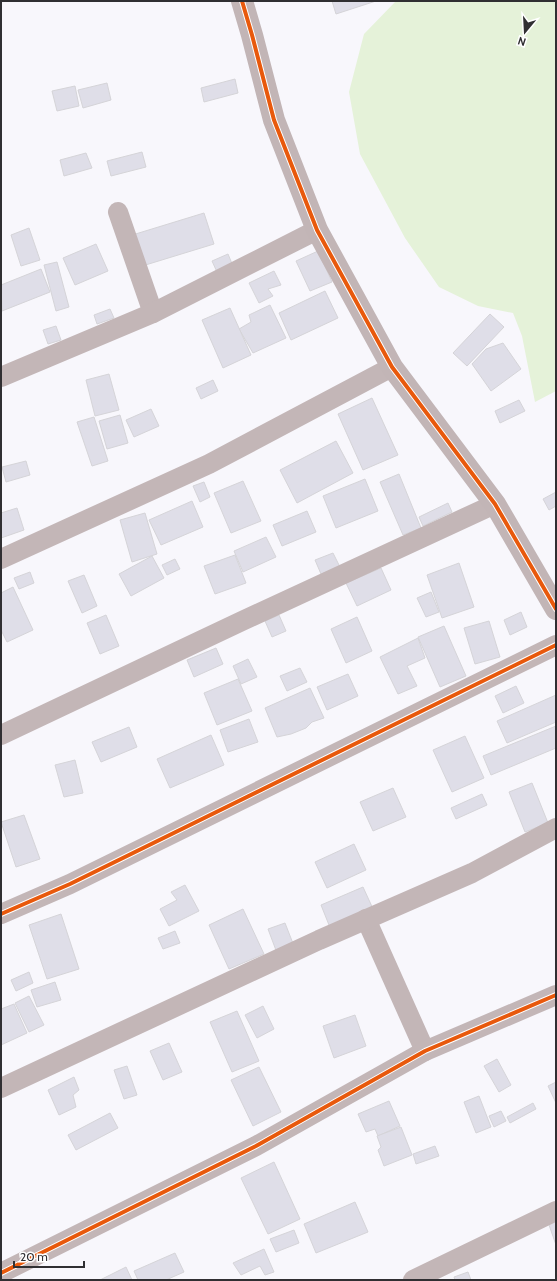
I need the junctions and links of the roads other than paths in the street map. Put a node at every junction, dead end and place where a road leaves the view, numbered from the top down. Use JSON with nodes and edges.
{"nodes":[{"id":1,"x":242,"y":1,"type":"edge"},
{"id":2,"x":118,"y":212,"type":"dead end"},
{"id":3,"x":318,"y":230,"type":"junction"},
{"id":4,"x":153,"y":313,"type":"junction"},
{"id":5,"x":392,"y":366,"type":"junction"},
{"id":6,"x":1,"y":377,"type":"edge"},
{"id":7,"x":496,"y":504,"type":"junction"},
{"id":8,"x":1,"y":560,"type":"edge"},
{"id":9,"x":556,"y":609,"type":"edge"},
{"id":10,"x":556,"y":645,"type":"edge"},
{"id":11,"x":1,"y":735,"type":"edge"},
{"id":12,"x":556,"y":828,"type":"edge"},
{"id":13,"x":1,"y":914,"type":"edge"},
{"id":14,"x":366,"y":919,"type":"junction"},
{"id":15,"x":556,"y":995,"type":"edge"},
{"id":16,"x":425,"y":1051,"type":"junction"},
{"id":17,"x":1,"y":1088,"type":"edge"},
{"id":18,"x":556,"y":1211,"type":"edge"},
{"id":19,"x":1,"y":1273,"type":"edge"},
{"id":20,"x":424,"y":1278,"type":"edge"}],
"edges":[{"from":1,"to":3,"type":"street"},
{"from":2,"to":4,"type":"street"},
{"from":3,"to":4,"type":"street"},
{"from":3,"to":5,"type":"street"},
{"from":4,"to":6,"type":"street"},
{"from":5,"to":7,"type":"street"},
{"from":5,"to":8,"type":"street"},
{"from":7,"to":9,"type":"street"},
{"from":7,"to":11,"type":"street"},
{"from":10,"to":13,"type":"street"},
{"from":12,"to":14,"type":"street"},
{"from":14,"to":16,"type":"street"},
{"from":14,"to":17,"type":"street"},
{"from":15,"to":16,"type":"street"},
{"from":16,"to":19,"type":"street"},
{"from":18,"to":20,"type":"street"}]}
